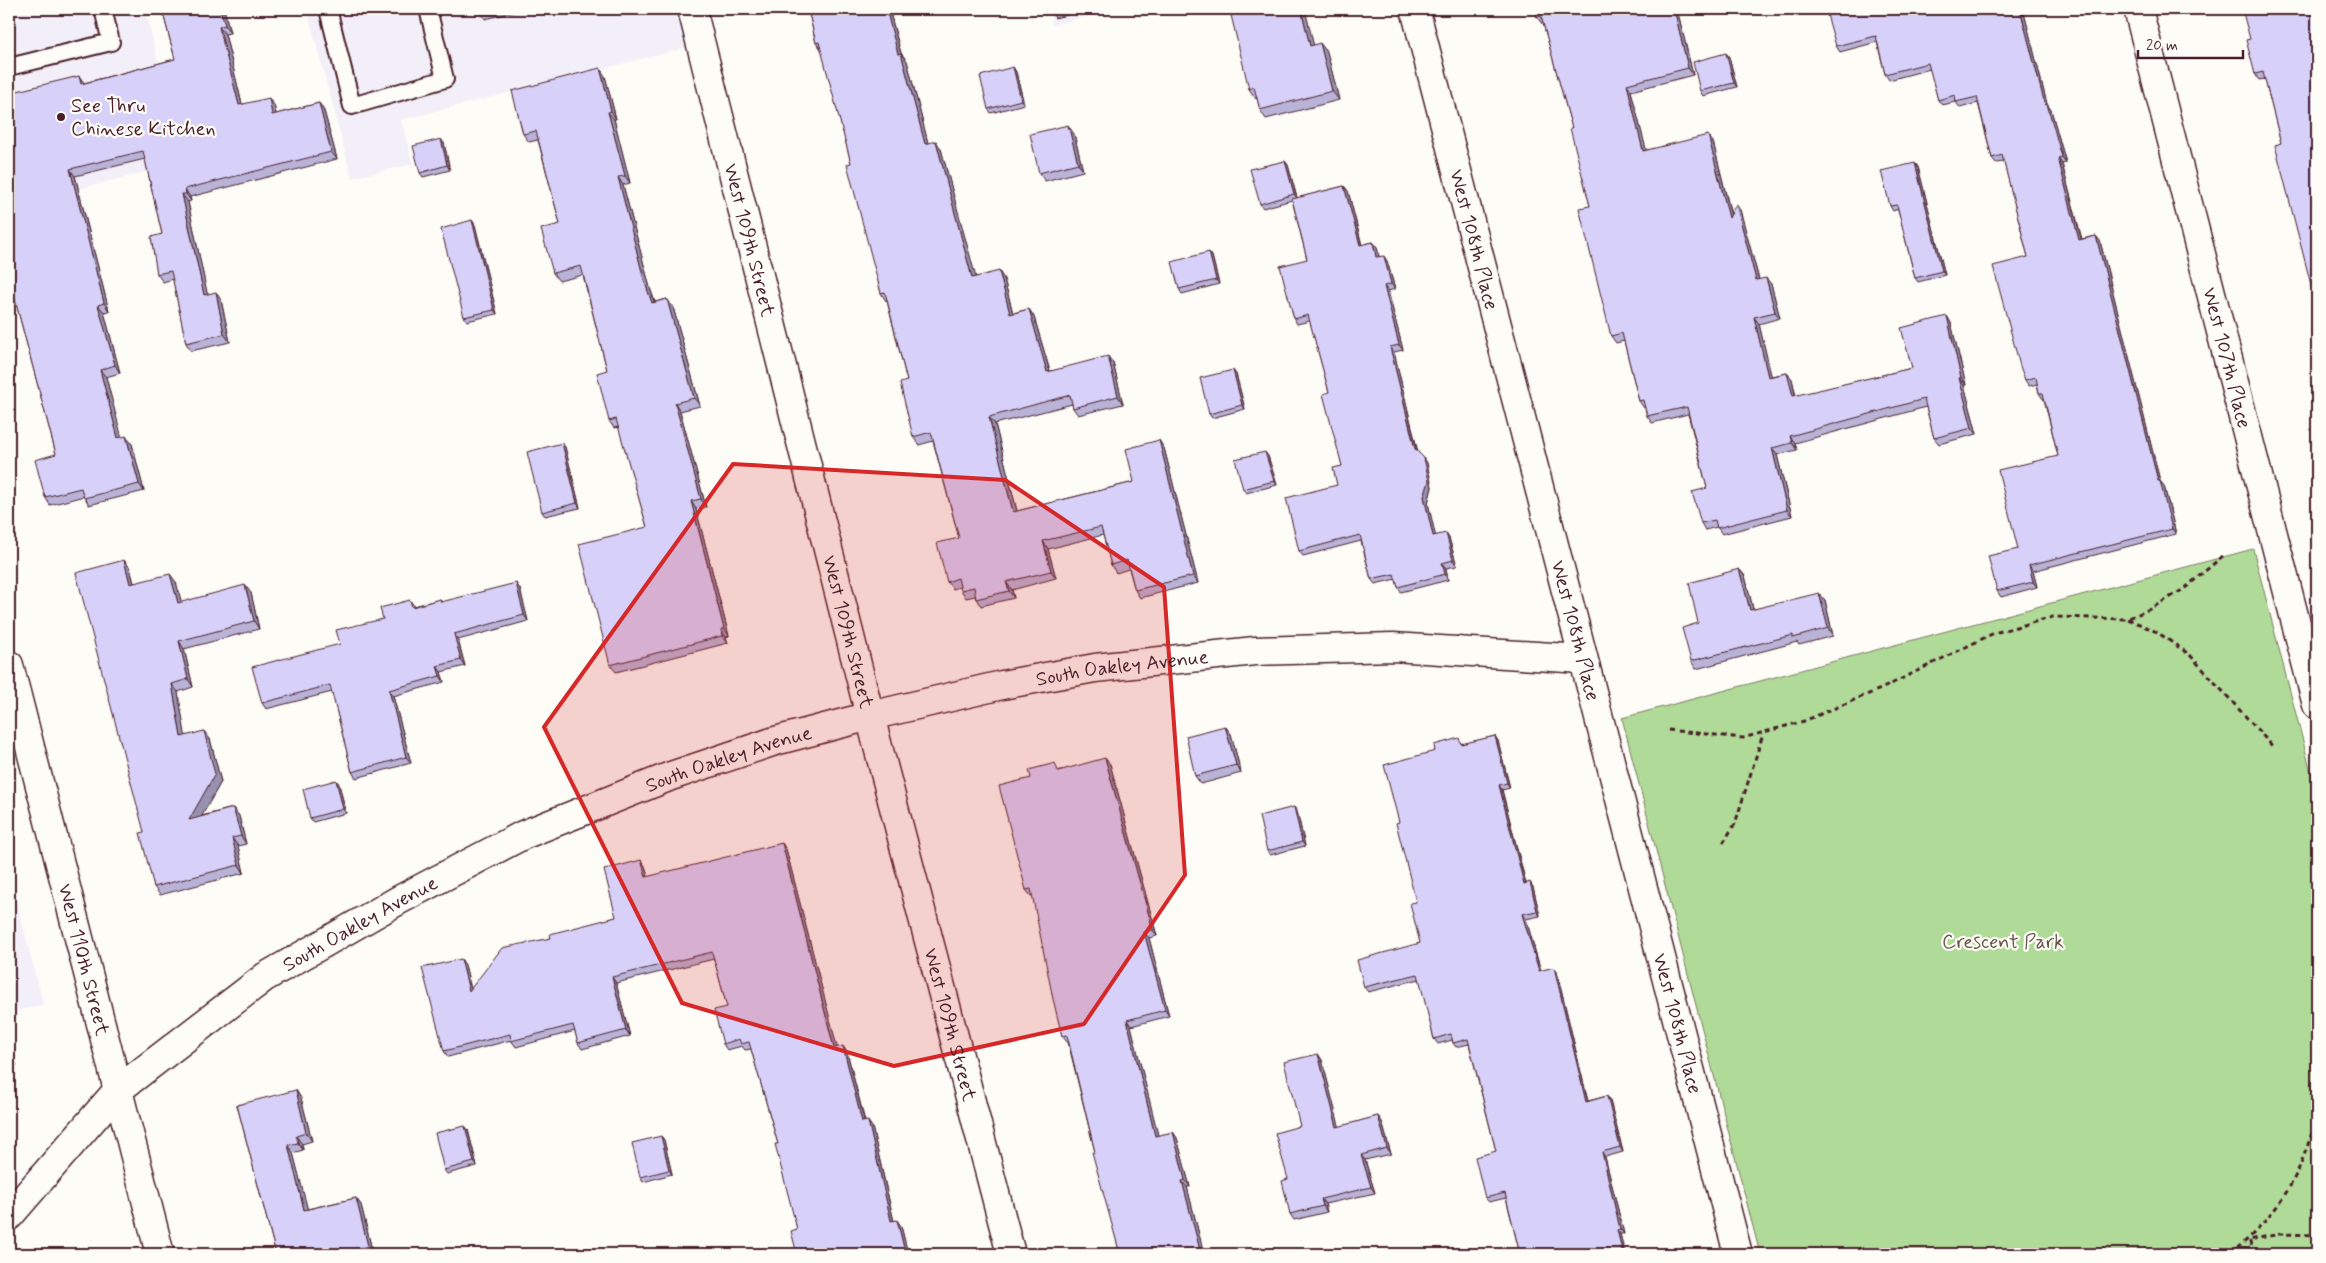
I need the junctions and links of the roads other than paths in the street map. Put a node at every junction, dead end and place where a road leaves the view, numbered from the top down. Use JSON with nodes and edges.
{"nodes":[{"id":1,"x":103,"y":9,"type":"edge"},
{"id":2,"x":328,"y":9,"type":"edge"},
{"id":3,"x":428,"y":9,"type":"edge"},
{"id":4,"x":692,"y":9,"type":"edge"},
{"id":5,"x":1415,"y":9,"type":"edge"},
{"id":6,"x":2138,"y":9,"type":"edge"},
{"id":7,"x":9,"y":67,"type":"edge"},
{"id":8,"x":1583,"y":659,"type":"junction"},
{"id":9,"x":9,"y":665,"type":"edge"},
{"id":10,"x":2317,"y":705,"type":"edge"},
{"id":11,"x":870,"y":716,"type":"junction"},
{"id":12,"x":118,"y":1090,"type":"junction"},
{"id":13,"x":9,"y":1216,"type":"edge"},
{"id":14,"x":160,"y":1254,"type":"edge"},
{"id":15,"x":1011,"y":1254,"type":"edge"},
{"id":16,"x":1738,"y":1254,"type":"edge"}],
"edges":[{"from":1,"to":7,"type":"lane"},
{"from":2,"to":3,"type":"lane"},
{"from":4,"to":11,"type":"street","name":"West 109th Street"},
{"from":5,"to":8,"type":"street","name":"West 108th Place"},
{"from":6,"to":10,"type":"street","name":"West 107th Place"},
{"from":8,"to":11,"type":"street","name":"South Oakley Avenue"},
{"from":8,"to":16,"type":"street","name":"West 108th Place"},
{"from":9,"to":12,"type":"street","name":"West 110th Street"},
{"from":11,"to":12,"type":"street","name":"South Oakley Avenue"},
{"from":11,"to":15,"type":"street","name":"West 109th Street"},
{"from":12,"to":13,"type":"street","name":"South Oakley Avenue"},
{"from":12,"to":14,"type":"street","name":"West 110th Street"}]}
